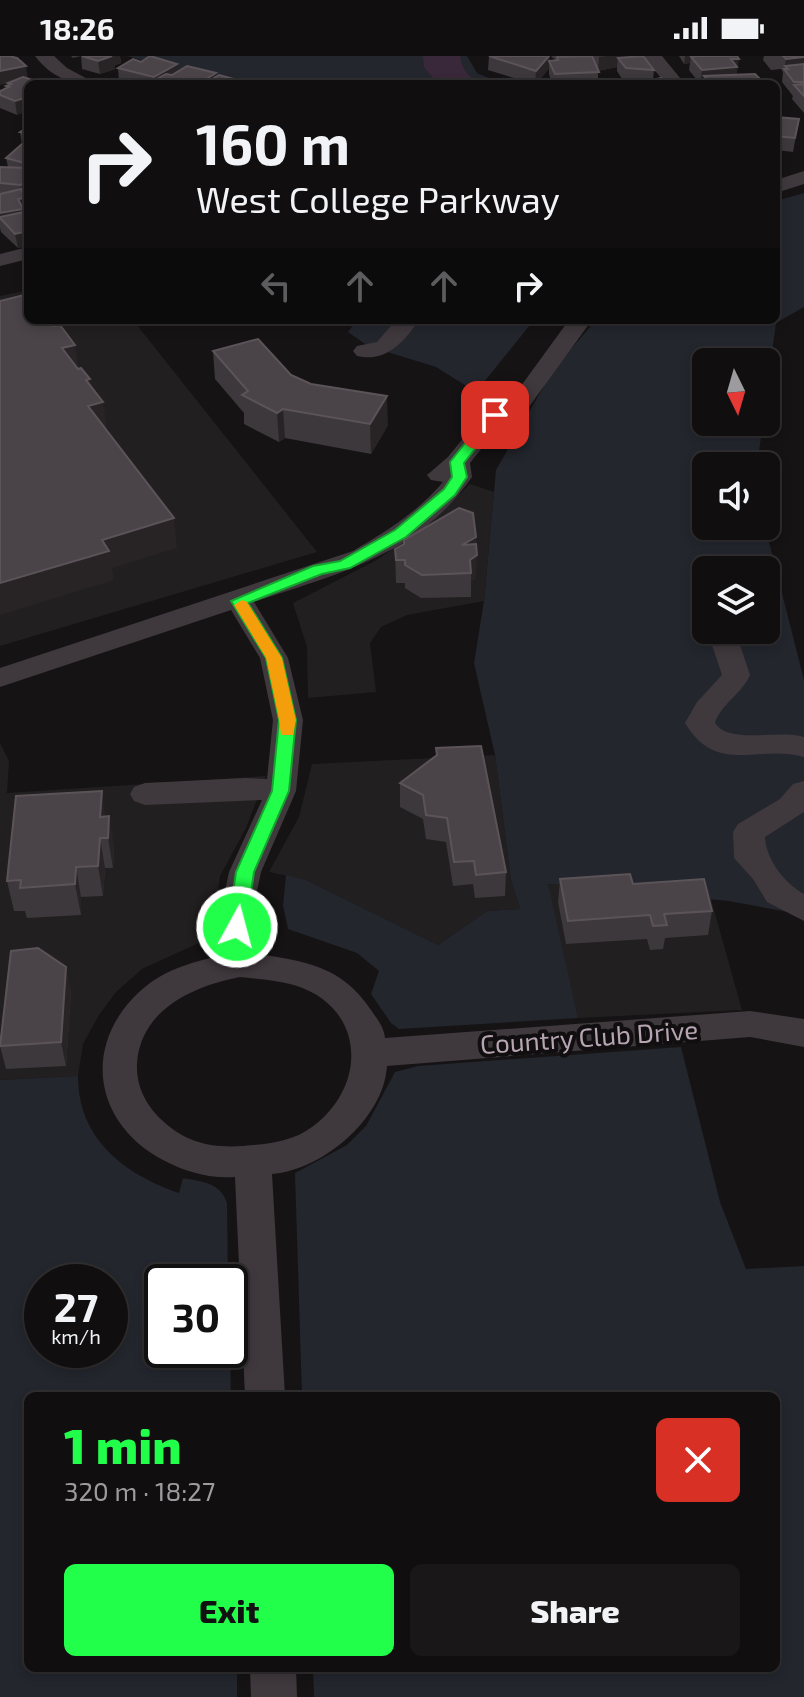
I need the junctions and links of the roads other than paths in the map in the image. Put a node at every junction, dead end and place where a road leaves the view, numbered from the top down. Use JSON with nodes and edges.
{"nodes":[{"id":1,"x":44,"y":56,"type":"edge"},
{"id":2,"x":652,"y":56,"type":"edge"},
{"id":3,"x":79,"y":80,"type":"edge"},
{"id":4,"x":673,"y":80,"type":"edge"},
{"id":5,"x":804,"y":166,"type":"edge"},
{"id":6,"x":780,"y":174,"type":"edge"},
{"id":7,"x":804,"y":177,"type":"edge"},
{"id":8,"x":780,"y":186,"type":"edge"},
{"id":9,"x":24,"y":254,"type":"edge"},
{"id":10,"x":0,"y":260,"type":"edge"},
{"id":11,"x":405,"y":324,"type":"edge"},
{"id":12,"x":555,"y":324,"type":"edge"},
{"id":13,"x":578,"y":324,"type":"edge"},
{"id":14,"x":365,"y":351,"type":"dead end"},
{"id":15,"x":495,"y":415,"type":"junction"},
{"id":16,"x":239,"y":601,"type":"junction"},
{"id":17,"x":725,"y":644,"type":"edge"},
{"id":18,"x":0,"y":678,"type":"edge"},
{"id":19,"x":804,"y":747,"type":"edge"},
{"id":20,"x":281,"y":791,"type":"junction"},
{"id":21,"x":804,"y":791,"type":"edge"},
{"id":22,"x":145,"y":794,"type":"dead end"},
{"id":23,"x":804,"y":909,"type":"edge"},
{"id":24,"x":240,"y":964,"type":"junction"},
{"id":25,"x":804,"y":1033,"type":"edge"},
{"id":26,"x":373,"y":1053,"type":"junction"},
{"id":27,"x":253,"y":1163,"type":"junction"},
{"id":28,"x":265,"y":1392,"type":"edge"},
{"id":29,"x":273,"y":1672,"type":"edge"},
{"id":30,"x":274,"y":1697,"type":"edge"}],
"edges":[{"from":1,"to":3,"type":"street"},
{"from":2,"to":4,"type":"street"},
{"from":5,"to":6,"type":"street"},
{"from":7,"to":8,"type":"street"},
{"from":9,"to":10,"type":"street"},
{"from":11,"to":14,"type":"street"},
{"from":12,"to":15,"type":"street"},
{"from":13,"to":15,"type":"street"},
{"from":15,"to":16,"type":"street"},
{"from":16,"to":18,"type":"street"},
{"from":16,"to":20,"type":"street"},
{"from":17,"to":19,"type":"street"},
{"from":20,"to":22,"type":"street"},
{"from":20,"to":24,"type":"street"},
{"from":21,"to":23,"type":"street"},
{"from":24,"to":26,"type":"street"},
{"from":24,"to":27,"type":"street"},
{"from":25,"to":26,"type":"street","name":"Country Club Drive"},
{"from":26,"to":27,"type":"street"},
{"from":27,"to":28,"type":"street"},
{"from":29,"to":30,"type":"street"}]}
